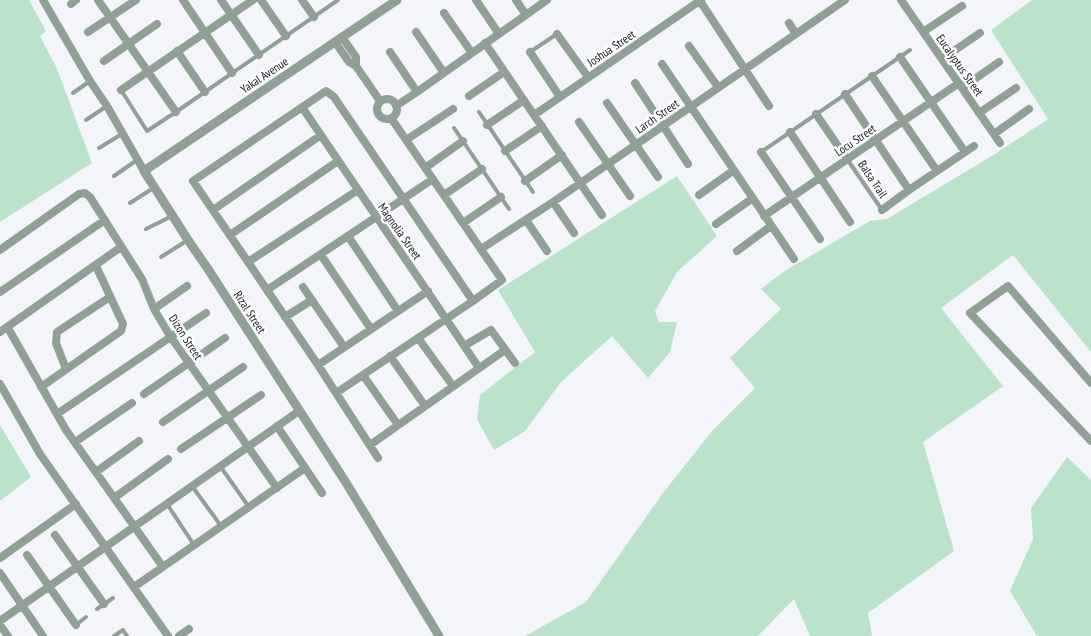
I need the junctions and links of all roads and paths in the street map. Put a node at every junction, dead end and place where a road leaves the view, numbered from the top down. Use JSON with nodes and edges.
{"nodes":[{"id":1,"x":43,"y":0,"type":"edge"},
{"id":2,"x":98,"y":0,"type":"edge"},
{"id":3,"x":136,"y":0,"type":"edge"},
{"id":4,"x":183,"y":0,"type":"edge"},
{"id":5,"x":221,"y":0,"type":"edge"},
{"id":6,"x":253,"y":0,"type":"edge"},
{"id":7,"x":261,"y":0,"type":"edge"},
{"id":8,"x":302,"y":0,"type":"edge"},
{"id":9,"x":338,"y":0,"type":"edge"},
{"id":10,"x":476,"y":0,"type":"edge"},
{"id":11,"x":516,"y":0,"type":"edge"},
{"id":12,"x":546,"y":0,"type":"edge"},
{"id":13,"x":701,"y":0,"type":"edge"},
{"id":14,"x":845,"y":0,"type":"edge"},
{"id":15,"x":390,"y":2,"type":"edge"},
{"id":16,"x":906,"y":2,"type":"edge"},
{"id":17,"x":962,"y":6,"type":"dead end"},
{"id":18,"x":444,"y":13,"type":"dead end"},
{"id":19,"x":232,"y":14,"type":"junction"},
{"id":20,"x":526,"y":15,"type":"junction"},
{"id":21,"x":314,"y":17,"type":"junction"},
{"id":22,"x":110,"y":18,"type":"junction"},
{"id":23,"x":789,"y":23,"type":"dead end"},
{"id":24,"x":157,"y":24,"type":"dead end"},
{"id":25,"x":88,"y":32,"type":"dead end"},
{"id":26,"x":416,"y":32,"type":"dead end"},
{"id":27,"x":923,"y":32,"type":"junction"},
{"id":28,"x":205,"y":33,"type":"junction"},
{"id":29,"x":980,"y":33,"type":"dead end"},
{"id":30,"x":499,"y":34,"type":"junction"},
{"id":31,"x":557,"y":34,"type":"joint"},
{"id":32,"x":796,"y":34,"type":"junction"},
{"id":33,"x":286,"y":36,"type":"junction"},
{"id":34,"x":339,"y":40,"type":"junction"},
{"id":35,"x":129,"y":44,"type":"junction"},
{"id":36,"x":485,"y":44,"type":"junction"},
{"id":37,"x":689,"y":46,"type":"dead end"},
{"id":38,"x":910,"y":50,"type":"dead end"},
{"id":39,"x":177,"y":52,"type":"junction"},
{"id":40,"x":390,"y":52,"type":"dead end"},
{"id":41,"x":530,"y":52,"type":"joint"},
{"id":42,"x":472,"y":53,"type":"junction"},
{"id":43,"x":259,"y":55,"type":"junction"},
{"id":44,"x":900,"y":57,"type":"junction"},
{"id":45,"x":942,"y":59,"type":"junction"},
{"id":46,"x":104,"y":61,"type":"dead end"},
{"id":47,"x":998,"y":62,"type":"dead end"},
{"id":48,"x":662,"y":64,"type":"dead end"},
{"id":49,"x":744,"y":70,"type":"junction"},
{"id":50,"x":148,"y":71,"type":"junction"},
{"id":51,"x":504,"y":72,"type":"junction"},
{"id":52,"x":232,"y":74,"type":"junction"},
{"id":53,"x":444,"y":74,"type":"junction"},
{"id":54,"x":872,"y":76,"type":"junction"},
{"id":55,"x":588,"y":77,"type":"junction"},
{"id":56,"x":90,"y":81,"type":"junction"},
{"id":57,"x":635,"y":84,"type":"dead end"},
{"id":58,"x":960,"y":86,"type":"junction"},
{"id":59,"x":718,"y":87,"type":"junction"},
{"id":60,"x":1016,"y":88,"type":"dead end"},
{"id":61,"x":121,"y":90,"type":"joint"},
{"id":62,"x":205,"y":92,"type":"junction"},
{"id":63,"x":418,"y":92,"type":"junction"},
{"id":64,"x":73,"y":93,"type":"dead end"},
{"id":65,"x":845,"y":94,"type":"junction"},
{"id":66,"x":469,"y":96,"type":"dead end"},
{"id":67,"x":560,"y":97,"type":"junction"},
{"id":68,"x":524,"y":100,"type":"junction"},
{"id":69,"x":380,"y":102,"type":"junction"},
{"id":70,"x":931,"y":102,"type":"junction"},
{"id":71,"x":607,"y":103,"type":"dead end"},
{"id":72,"x":107,"y":106,"type":"junction"},
{"id":73,"x":396,"y":106,"type":"junction"},
{"id":74,"x":691,"y":106,"type":"junction"},
{"id":75,"x":769,"y":106,"type":"dead end"},
{"id":76,"x":302,"y":107,"type":"junction"},
{"id":77,"x":453,"y":109,"type":"dead end"},
{"id":78,"x":1029,"y":109,"type":"dead end"},
{"id":79,"x":176,"y":112,"type":"junction"},
{"id":80,"x":479,"y":112,"type":"dead end"},
{"id":81,"x":979,"y":113,"type":"junction"},
{"id":82,"x":816,"y":114,"type":"junction"},
{"id":83,"x":534,"y":115,"type":"junction"},
{"id":84,"x":391,"y":118,"type":"junction"},
{"id":85,"x":86,"y":120,"type":"dead end"},
{"id":86,"x":578,"y":122,"type":"dead end"},
{"id":87,"x":903,"y":122,"type":"junction"},
{"id":88,"x":487,"y":124,"type":"junction"},
{"id":89,"x":542,"y":126,"type":"junction"},
{"id":90,"x":662,"y":126,"type":"junction"},
{"id":91,"x":454,"y":128,"type":"dead end"},
{"id":92,"x":790,"y":132,"type":"junction"},
{"id":93,"x":122,"y":134,"type":"junction"},
{"id":94,"x":994,"y":134,"type":"junction"},
{"id":95,"x":321,"y":135,"type":"junction"},
{"id":96,"x":406,"y":140,"type":"junction"},
{"id":97,"x":875,"y":140,"type":"junction"},
{"id":98,"x":463,"y":141,"type":"junction"},
{"id":99,"x":1000,"y":143,"type":"dead end"},
{"id":100,"x":636,"y":144,"type":"junction"},
{"id":101,"x":974,"y":146,"type":"dead end"},
{"id":102,"x":99,"y":148,"type":"dead end"},
{"id":103,"x":505,"y":151,"type":"junction"},
{"id":104,"x":761,"y":152,"type":"joint"},
{"id":105,"x":965,"y":152,"type":"junction"},
{"id":106,"x":562,"y":155,"type":"junction"},
{"id":107,"x":847,"y":159,"type":"junction"},
{"id":108,"x":137,"y":160,"type":"junction"},
{"id":109,"x":338,"y":161,"type":"junction"},
{"id":110,"x":608,"y":163,"type":"junction"},
{"id":111,"x":688,"y":164,"type":"dead end"},
{"id":112,"x":425,"y":168,"type":"junction"},
{"id":113,"x":482,"y":169,"type":"junction"},
{"id":114,"x":734,"y":170,"type":"junction"},
{"id":115,"x":144,"y":171,"type":"junction"},
{"id":116,"x":937,"y":171,"type":"junction"},
{"id":117,"x":114,"y":176,"type":"dead end"},
{"id":118,"x":658,"y":177,"type":"dead end"},
{"id":119,"x":820,"y":177,"type":"junction"},
{"id":120,"x":433,"y":179,"type":"junction"},
{"id":121,"x":525,"y":181,"type":"junction"},
{"id":122,"x":580,"y":182,"type":"junction"},
{"id":123,"x":155,"y":187,"type":"junction"},
{"id":124,"x":358,"y":190,"type":"junction"},
{"id":125,"x":909,"y":190,"type":"junction"},
{"id":126,"x":533,"y":192,"type":"dead end"},
{"id":127,"x":444,"y":195,"type":"junction"},
{"id":128,"x":699,"y":195,"type":"dead end"},
{"id":129,"x":630,"y":196,"type":"dead end"},
{"id":130,"x":501,"y":197,"type":"junction"},
{"id":131,"x":791,"y":197,"type":"junction"},
{"id":132,"x":404,"y":198,"type":"junction"},
{"id":133,"x":753,"y":198,"type":"junction"},
{"id":134,"x":552,"y":202,"type":"junction"},
{"id":135,"x":130,"y":203,"type":"dead end"},
{"id":136,"x":509,"y":209,"type":"dead end"},
{"id":137,"x":212,"y":210,"type":"junction"},
{"id":138,"x":882,"y":210,"type":"joint"},
{"id":139,"x":602,"y":215,"type":"dead end"},
{"id":140,"x":172,"y":216,"type":"junction"},
{"id":141,"x":764,"y":216,"type":"junction"},
{"id":142,"x":376,"y":217,"type":"junction"},
{"id":143,"x":104,"y":220,"type":"junction"},
{"id":144,"x":526,"y":220,"type":"junction"},
{"id":145,"x":850,"y":222,"type":"dead end"},
{"id":146,"x":463,"y":223,"type":"junction"},
{"id":147,"x":716,"y":224,"type":"dead end"},
{"id":148,"x":771,"y":226,"type":"junction"},
{"id":149,"x":146,"y":230,"type":"dead end"},
{"id":150,"x":574,"y":233,"type":"dead end"},
{"id":151,"x":230,"y":235,"type":"junction"},
{"id":152,"x":348,"y":236,"type":"junction"},
{"id":153,"x":820,"y":239,"type":"dead end"},
{"id":154,"x":188,"y":240,"type":"junction"},
{"id":155,"x":121,"y":247,"type":"junction"},
{"id":156,"x":481,"y":249,"type":"junction"},
{"id":157,"x":0,"y":250,"type":"edge"},
{"id":158,"x":547,"y":251,"type":"dead end"},
{"id":159,"x":737,"y":251,"type":"dead end"},
{"id":160,"x":321,"y":254,"type":"junction"},
{"id":161,"x":161,"y":257,"type":"dead end"},
{"id":162,"x":794,"y":259,"type":"dead end"},
{"id":163,"x":248,"y":262,"type":"junction"},
{"id":164,"x":96,"y":266,"type":"junction"},
{"id":165,"x":187,"y":286,"type":"dead end"},
{"id":166,"x":303,"y":287,"type":"dead end"},
{"id":167,"x":267,"y":290,"type":"junction"},
{"id":168,"x":428,"y":291,"type":"junction"},
{"id":169,"x":0,"y":292,"type":"edge"},
{"id":170,"x":110,"y":297,"type":"junction"},
{"id":171,"x":312,"y":300,"type":"junction"},
{"id":172,"x":473,"y":301,"type":"junction"},
{"id":173,"x":154,"y":309,"type":"junction"},
{"id":174,"x":398,"y":311,"type":"junction"},
{"id":175,"x":206,"y":312,"type":"dead end"},
{"id":176,"x":285,"y":317,"type":"junction"},
{"id":177,"x":446,"y":319,"type":"junction"},
{"id":178,"x":8,"y":328,"type":"junction"},
{"id":179,"x":371,"y":328,"type":"junction"},
{"id":180,"x":0,"y":332,"type":"edge"},
{"id":181,"x":170,"y":336,"type":"junction"},
{"id":182,"x":225,"y":338,"type":"dead end"},
{"id":183,"x":418,"y":338,"type":"junction"},
{"id":184,"x":464,"y":346,"type":"junction"},
{"id":185,"x":344,"y":347,"type":"junction"},
{"id":186,"x":505,"y":350,"type":"junction"},
{"id":187,"x":390,"y":356,"type":"junction"},
{"id":188,"x":188,"y":362,"type":"junction"},
{"id":189,"x":515,"y":363,"type":"dead end"},
{"id":190,"x":318,"y":365,"type":"junction"},
{"id":191,"x":244,"y":367,"type":"dead end"},
{"id":192,"x":479,"y":368,"type":"junction"},
{"id":193,"x":66,"y":369,"type":"junction"},
{"id":194,"x":363,"y":374,"type":"junction"},
{"id":195,"x":1091,"y":383,"type":"edge"},
{"id":196,"x":0,"y":384,"type":"edge"},
{"id":197,"x":453,"y":386,"type":"junction"},
{"id":198,"x":41,"y":387,"type":"junction"},
{"id":199,"x":208,"y":391,"type":"junction"},
{"id":200,"x":336,"y":393,"type":"junction"},
{"id":201,"x":144,"y":394,"type":"dead end"},
{"id":202,"x":262,"y":395,"type":"dead end"},
{"id":203,"x":132,"y":403,"type":"dead end"},
{"id":204,"x":426,"y":406,"type":"junction"},
{"id":205,"x":299,"y":411,"type":"junction"},
{"id":206,"x":57,"y":414,"type":"junction"},
{"id":207,"x":227,"y":418,"type":"junction"},
{"id":208,"x":163,"y":422,"type":"dead end"},
{"id":209,"x":398,"y":425,"type":"junction"},
{"id":210,"x":277,"y":426,"type":"junction"},
{"id":211,"x":139,"y":441,"type":"dead end"},
{"id":212,"x":1091,"y":441,"type":"edge"},
{"id":213,"x":75,"y":442,"type":"junction"},
{"id":214,"x":370,"y":445,"type":"junction"},
{"id":215,"x":247,"y":447,"type":"junction"},
{"id":216,"x":181,"y":449,"type":"dead end"},
{"id":217,"x":378,"y":458,"type":"dead end"},
{"id":218,"x":168,"y":459,"type":"dead end"},
{"id":219,"x":220,"y":466,"type":"junction"},
{"id":220,"x":305,"y":468,"type":"junction"},
{"id":221,"x":96,"y":472,"type":"junction"},
{"id":222,"x":192,"y":486,"type":"junction"},
{"id":223,"x":277,"y":488,"type":"junction"},
{"id":224,"x":322,"y":493,"type":"dead end"},
{"id":225,"x":114,"y":498,"type":"junction"},
{"id":226,"x":76,"y":504,"type":"junction"},
{"id":227,"x":167,"y":504,"type":"junction"},
{"id":228,"x":249,"y":507,"type":"junction"},
{"id":229,"x":48,"y":524,"type":"junction"},
{"id":230,"x":135,"y":526,"type":"junction"},
{"id":231,"x":221,"y":526,"type":"junction"},
{"id":232,"x":55,"y":535,"type":"joint"},
{"id":233,"x":19,"y":544,"type":"junction"},
{"id":234,"x":194,"y":545,"type":"junction"},
{"id":235,"x":106,"y":547,"type":"junction"},
{"id":236,"x":27,"y":555,"type":"joint"},
{"id":237,"x":0,"y":558,"type":"edge"},
{"id":238,"x":78,"y":567,"type":"junction"},
{"id":239,"x":163,"y":567,"type":"junction"},
{"id":240,"x":0,"y":573,"type":"edge"},
{"id":241,"x":49,"y":587,"type":"junction"},
{"id":242,"x":134,"y":587,"type":"junction"},
{"id":243,"x":113,"y":598,"type":"dead end"},
{"id":244,"x":22,"y":606,"type":"junction"},
{"id":245,"x":101,"y":607,"type":"joint"},
{"id":246,"x":86,"y":617,"type":"dead end"},
{"id":247,"x":0,"y":623,"type":"edge"},
{"id":248,"x":76,"y":625,"type":"joint"},
{"id":249,"x":189,"y":629,"type":"dead end"},
{"id":250,"x":8,"y":636,"type":"edge"},
{"id":251,"x":44,"y":636,"type":"edge"},
{"id":252,"x":114,"y":636,"type":"edge"},
{"id":253,"x":127,"y":636,"type":"edge"},
{"id":254,"x":168,"y":636,"type":"edge"},
{"id":255,"x":179,"y":636,"type":"edge"},
{"id":256,"x":439,"y":636,"type":"edge"}],
"edges":[{"from":1,"to":56,"type":"street","name":"Rizal Street"},
{"from":2,"to":22,"type":"street"},
{"from":3,"to":22,"type":"street"},
{"from":4,"to":28,"type":"street"},
{"from":5,"to":19,"type":"street"},
{"from":6,"to":19,"type":"street"},
{"from":7,"to":33,"type":"street"},
{"from":8,"to":21,"type":"street"},
{"from":9,"to":21,"type":"lane"},
{"from":10,"to":30,"type":"street"},
{"from":11,"to":20,"type":"street"},
{"from":12,"to":20,"type":"street"},
{"from":13,"to":49,"type":"street"},
{"from":13,"to":55,"type":"street","name":"Joshua Street"},
{"from":14,"to":32,"type":"street","name":"Larch Street"},
{"from":15,"to":34,"type":"street","name":"Yakal Avenue"},
{"from":16,"to":27,"type":"street","name":"Eucalyptus Street"},
{"from":17,"to":27,"type":"street"},
{"from":18,"to":42,"type":"street"},
{"from":19,"to":28,"type":"street"},
{"from":19,"to":43,"type":"street"},
{"from":20,"to":30,"type":"street"},
{"from":21,"to":33,"type":"lane"},
{"from":22,"to":25,"type":"street"},
{"from":22,"to":35,"type":"street"},
{"from":23,"to":32,"type":"street"},
{"from":24,"to":35,"type":"street"},
{"from":26,"to":53,"type":"street"},
{"from":27,"to":45,"type":"street","name":"Eucalyptus Street"},
{"from":28,"to":39,"type":"street"},
{"from":28,"to":52,"type":"street"},
{"from":29,"to":45,"type":"street"},
{"from":30,"to":36,"type":"street"},
{"from":31,"to":41,"type":"lane"},
{"from":31,"to":55,"type":"street"},
{"from":32,"to":49,"type":"street","name":"Larch Street"},
{"from":33,"to":43,"type":"lane"},
{"from":34,"to":69,"type":"street"},
{"from":34,"to":115,"type":"street","name":"Yakal Avenue"},
{"from":35,"to":46,"type":"street"},
{"from":35,"to":50,"type":"street"},
{"from":36,"to":42,"type":"street"},
{"from":36,"to":51,"type":"street"},
{"from":37,"to":59,"type":"street"},
{"from":38,"to":44,"type":"lane"},
{"from":39,"to":50,"type":"street"},
{"from":39,"to":62,"type":"street"},
{"from":40,"to":63,"type":"street"},
{"from":41,"to":67,"type":"street"},
{"from":42,"to":53,"type":"street"},
{"from":43,"to":52,"type":"lane"},
{"from":44,"to":54,"type":"lane"},
{"from":44,"to":70,"type":"street"},
{"from":45,"to":58,"type":"street","name":"Eucalyptus Street"},
{"from":47,"to":58,"type":"street","name":"Locu Street"},
{"from":48,"to":74,"type":"street"},
{"from":49,"to":59,"type":"street","name":"Larch Street"},
{"from":49,"to":75,"type":"street"},
{"from":50,"to":61,"type":"street"},
{"from":50,"to":79,"type":"street"},
{"from":51,"to":66,"type":"street"},
{"from":51,"to":68,"type":"street"},
{"from":52,"to":62,"type":"lane"},
{"from":53,"to":63,"type":"street"},
{"from":54,"to":65,"type":"lane"},
{"from":54,"to":87,"type":"street"},
{"from":55,"to":67,"type":"street","name":"Joshua Street"},
{"from":56,"to":64,"type":"lane"},
{"from":56,"to":72,"type":"street","name":"Rizal Street"},
{"from":57,"to":90,"type":"street"},
{"from":58,"to":70,"type":"street","name":"Locu Street"},
{"from":58,"to":81,"type":"street","name":"Eucalyptus Street"},
{"from":59,"to":74,"type":"street","name":"Larch Street"},
{"from":60,"to":81,"type":"street"},
{"from":61,"to":79,"type":"lane"},
{"from":62,"to":79,"type":"lane"},
{"from":63,"to":73,"type":"street"},
{"from":65,"to":82,"type":"lane"},
{"from":65,"to":97,"type":"street"},
{"from":67,"to":83,"type":"street","name":"Joshua Street"},
{"from":68,"to":83,"type":"street"},
{"from":68,"to":88,"type":"street"},
{"from":69,"to":73,"type":"street"},
{"from":69,"to":84,"type":"street"},
{"from":70,"to":87,"type":"street","name":"Locu Street"},
{"from":70,"to":105,"type":"street"},
{"from":71,"to":100,"type":"street"},
{"from":72,"to":85,"type":"lane"},
{"from":72,"to":93,"type":"street","name":"Rizal Street"},
{"from":73,"to":84,"type":"street"},
{"from":74,"to":90,"type":"street","name":"Larch Street"},
{"from":74,"to":114,"type":"street"},
{"from":76,"to":95,"type":"street","name":"Magnolia Street"},
{"from":76,"to":132,"type":"street"},
{"from":76,"to":137,"type":"street"},
{"from":77,"to":96,"type":"street"},
{"from":78,"to":94,"type":"street"},
{"from":80,"to":88,"type":"lane"},
{"from":81,"to":94,"type":"street","name":"Eucalyptus Street"},
{"from":82,"to":92,"type":"lane"},
{"from":82,"to":107,"type":"street"},
{"from":83,"to":89,"type":"street"},
{"from":84,"to":96,"type":"street"},
{"from":86,"to":110,"type":"street"},
{"from":87,"to":97,"type":"street","name":"Locu Street"},
{"from":87,"to":116,"type":"street"},
{"from":88,"to":103,"type":"lane"},
{"from":89,"to":103,"type":"street"},
{"from":89,"to":106,"type":"street"},
{"from":90,"to":100,"type":"street","name":"Larch Street"},
{"from":90,"to":111,"type":"street"},
{"from":91,"to":98,"type":"lane"},
{"from":92,"to":104,"type":"lane"},
{"from":92,"to":119,"type":"street"},
{"from":93,"to":102,"type":"lane"},
{"from":93,"to":108,"type":"street","name":"Rizal Street"},
{"from":94,"to":99,"type":"street","name":"Eucalyptus Street"},
{"from":95,"to":109,"type":"street","name":"Magnolia Street"},
{"from":95,"to":137,"type":"street"},
{"from":96,"to":112,"type":"street"},
{"from":97,"to":107,"type":"street","name":"Locu Street"},
{"from":97,"to":125,"type":"street"},
{"from":98,"to":112,"type":"street"},
{"from":98,"to":113,"type":"lane"},
{"from":100,"to":110,"type":"street","name":"Larch Street"},
{"from":100,"to":118,"type":"street"},
{"from":101,"to":105,"type":"street"},
{"from":103,"to":121,"type":"lane"},
{"from":104,"to":131,"type":"street"},
{"from":105,"to":116,"type":"street"},
{"from":106,"to":121,"type":"street"},
{"from":106,"to":122,"type":"street"},
{"from":107,"to":119,"type":"street","name":"Locu Street"},
{"from":107,"to":138,"type":"lane","name":"Balsa Trail"},
{"from":108,"to":115,"type":"street","name":"Rizal Street"},
{"from":108,"to":117,"type":"lane"},
{"from":109,"to":124,"type":"street","name":"Magnolia Street"},
{"from":109,"to":151,"type":"street"},
{"from":110,"to":122,"type":"street","name":"Larch Street"},
{"from":110,"to":129,"type":"street"},
{"from":112,"to":120,"type":"street"},
{"from":113,"to":127,"type":"street"},
{"from":113,"to":130,"type":"lane"},
{"from":114,"to":128,"type":"street"},
{"from":114,"to":133,"type":"street"},
{"from":115,"to":123,"type":"street","name":"Rizal Street"},
{"from":116,"to":125,"type":"street"},
{"from":119,"to":131,"type":"street","name":"Locu Street"},
{"from":119,"to":145,"type":"street"},
{"from":120,"to":127,"type":"street"},
{"from":120,"to":132,"type":"street"},
{"from":121,"to":126,"type":"lane"},
{"from":122,"to":134,"type":"street","name":"Larch Street"},
{"from":122,"to":139,"type":"street"},
{"from":123,"to":135,"type":"lane"},
{"from":123,"to":140,"type":"street","name":"Rizal Street"},
{"from":124,"to":142,"type":"street","name":"Magnolia Street"},
{"from":124,"to":163,"type":"street"},
{"from":125,"to":138,"type":"street"},
{"from":127,"to":146,"type":"street"},
{"from":130,"to":136,"type":"lane"},
{"from":130,"to":146,"type":"street"},
{"from":131,"to":141,"type":"street","name":"Locu Street"},
{"from":131,"to":153,"type":"street"},
{"from":132,"to":142,"type":"street"},
{"from":132,"to":172,"type":"street"},
{"from":133,"to":141,"type":"street"},
{"from":133,"to":147,"type":"street"},
{"from":134,"to":144,"type":"street","name":"Larch Street"},
{"from":134,"to":150,"type":"street"},
{"from":137,"to":151,"type":"street"},
{"from":140,"to":149,"type":"lane"},
{"from":140,"to":154,"type":"street","name":"Rizal Street"},
{"from":141,"to":148,"type":"street"},
{"from":142,"to":152,"type":"street"},
{"from":142,"to":168,"type":"street","name":"Magnolia Street"},
{"from":143,"to":155,"type":"street","name":"Dizon Street"},
{"from":143,"to":157,"type":"street","name":"Dizon Street"},
{"from":143,"to":169,"type":"street"},
{"from":144,"to":156,"type":"street","name":"Larch Street"},
{"from":144,"to":158,"type":"street"},
{"from":146,"to":156,"type":"street"},
{"from":148,"to":159,"type":"street"},
{"from":148,"to":162,"type":"street"},
{"from":151,"to":163,"type":"street"},
{"from":152,"to":160,"type":"street"},
{"from":152,"to":174,"type":"street"},
{"from":154,"to":161,"type":"lane"},
{"from":154,"to":205,"type":"street","name":"Rizal Street"},
{"from":155,"to":164,"type":"street"},
{"from":155,"to":173,"type":"street","name":"Dizon Street"},
{"from":156,"to":172,"type":"street"},
{"from":160,"to":167,"type":"street"},
{"from":160,"to":179,"type":"street"},
{"from":163,"to":167,"type":"street"},
{"from":164,"to":170,"type":"street"},
{"from":164,"to":178,"type":"street"},
{"from":165,"to":173,"type":"street"},
{"from":166,"to":171,"type":"street"},
{"from":167,"to":176,"type":"street"},
{"from":168,"to":174,"type":"street"},
{"from":168,"to":177,"type":"street","name":"Magnolia Street"},
{"from":170,"to":193,"type":"street"},
{"from":170,"to":193,"type":"street"},
{"from":171,"to":176,"type":"street"},
{"from":171,"to":185,"type":"street"},
{"from":172,"to":177,"type":"street"},
{"from":173,"to":181,"type":"street","name":"Dizon Street"},
{"from":174,"to":179,"type":"street"},
{"from":175,"to":181,"type":"street"},
{"from":176,"to":190,"type":"street"},
{"from":177,"to":183,"type":"street"},
{"from":177,"to":184,"type":"street","name":"Magnolia Street"},
{"from":178,"to":180,"type":"street"},
{"from":178,"to":198,"type":"street"},
{"from":179,"to":185,"type":"street"},
{"from":181,"to":188,"type":"street","name":"Dizon Street"},
{"from":181,"to":206,"type":"street"},
{"from":182,"to":188,"type":"street"},
{"from":183,"to":187,"type":"street"},
{"from":183,"to":197,"type":"street"},
{"from":184,"to":186,"type":"street"},
{"from":184,"to":192,"type":"street","name":"Magnolia Street"},
{"from":185,"to":190,"type":"street"},
{"from":186,"to":189,"type":"street"},
{"from":186,"to":192,"type":"street"},
{"from":187,"to":194,"type":"street"},
{"from":187,"to":204,"type":"street"},
{"from":188,"to":199,"type":"street","name":"Dizon Street"},
{"from":188,"to":201,"type":"street"},
{"from":190,"to":200,"type":"street"},
{"from":191,"to":199,"type":"street"},
{"from":192,"to":197,"type":"street"},
{"from":193,"to":198,"type":"street"},
{"from":194,"to":200,"type":"street"},
{"from":194,"to":209,"type":"street"},
{"from":195,"to":212,"type":"street"},
{"from":196,"to":226,"type":"street"},
{"from":197,"to":204,"type":"street"},
{"from":198,"to":206,"type":"street"},
{"from":199,"to":207,"type":"street","name":"Dizon Street"},
{"from":199,"to":208,"type":"street"},
{"from":200,"to":214,"type":"street"},
{"from":202,"to":207,"type":"street"},
{"from":203,"to":213,"type":"street"},
{"from":204,"to":209,"type":"street"},
{"from":205,"to":210,"type":"street"},
{"from":205,"to":256,"type":"street","name":"Rizal Street"},
{"from":206,"to":213,"type":"street"},
{"from":207,"to":215,"type":"street","name":"Dizon Street"},
{"from":207,"to":216,"type":"street"},
{"from":209,"to":214,"type":"street"},
{"from":210,"to":215,"type":"street"},
{"from":210,"to":220,"type":"street"},
{"from":211,"to":221,"type":"street"},
{"from":213,"to":221,"type":"street"},
{"from":214,"to":217,"type":"street"},
{"from":215,"to":219,"type":"street"},
{"from":215,"to":223,"type":"street","name":"Dizon Street"},
{"from":218,"to":225,"type":"street"},
{"from":219,"to":222,"type":"street"},
{"from":219,"to":228,"type":"lane"},
{"from":220,"to":223,"type":"street"},
{"from":220,"to":224,"type":"street"},
{"from":221,"to":225,"type":"street"},
{"from":222,"to":227,"type":"street"},
{"from":222,"to":231,"type":"lane"},
{"from":223,"to":228,"type":"street"},
{"from":225,"to":230,"type":"street"},
{"from":226,"to":229,"type":"street"},
{"from":226,"to":235,"type":"street"},
{"from":227,"to":230,"type":"street"},
{"from":227,"to":234,"type":"lane"},
{"from":228,"to":231,"type":"street"},
{"from":229,"to":232,"type":"lane"},
{"from":229,"to":233,"type":"street"},
{"from":230,"to":235,"type":"street"},
{"from":230,"to":239,"type":"street"},
{"from":231,"to":234,"type":"street"},
{"from":232,"to":238,"type":"street"},
{"from":233,"to":236,"type":"lane"},
{"from":233,"to":237,"type":"street"},
{"from":234,"to":239,"type":"street"},
{"from":235,"to":238,"type":"street"},
{"from":235,"to":242,"type":"street"},
{"from":236,"to":241,"type":"street"},
{"from":238,"to":241,"type":"street"},
{"from":238,"to":245,"type":"street"},
{"from":239,"to":242,"type":"street"},
{"from":240,"to":244,"type":"street"},
{"from":241,"to":244,"type":"street"},
{"from":241,"to":248,"type":"street"},
{"from":242,"to":254,"type":"street"},
{"from":243,"to":245,"type":"lane"},
{"from":244,"to":247,"type":"street"},
{"from":244,"to":251,"type":"street"},
{"from":246,"to":248,"type":"lane"},
{"from":247,"to":250,"type":"street"},
{"from":249,"to":255,"type":"street"},
{"from":252,"to":253,"type":"lane"}]}
